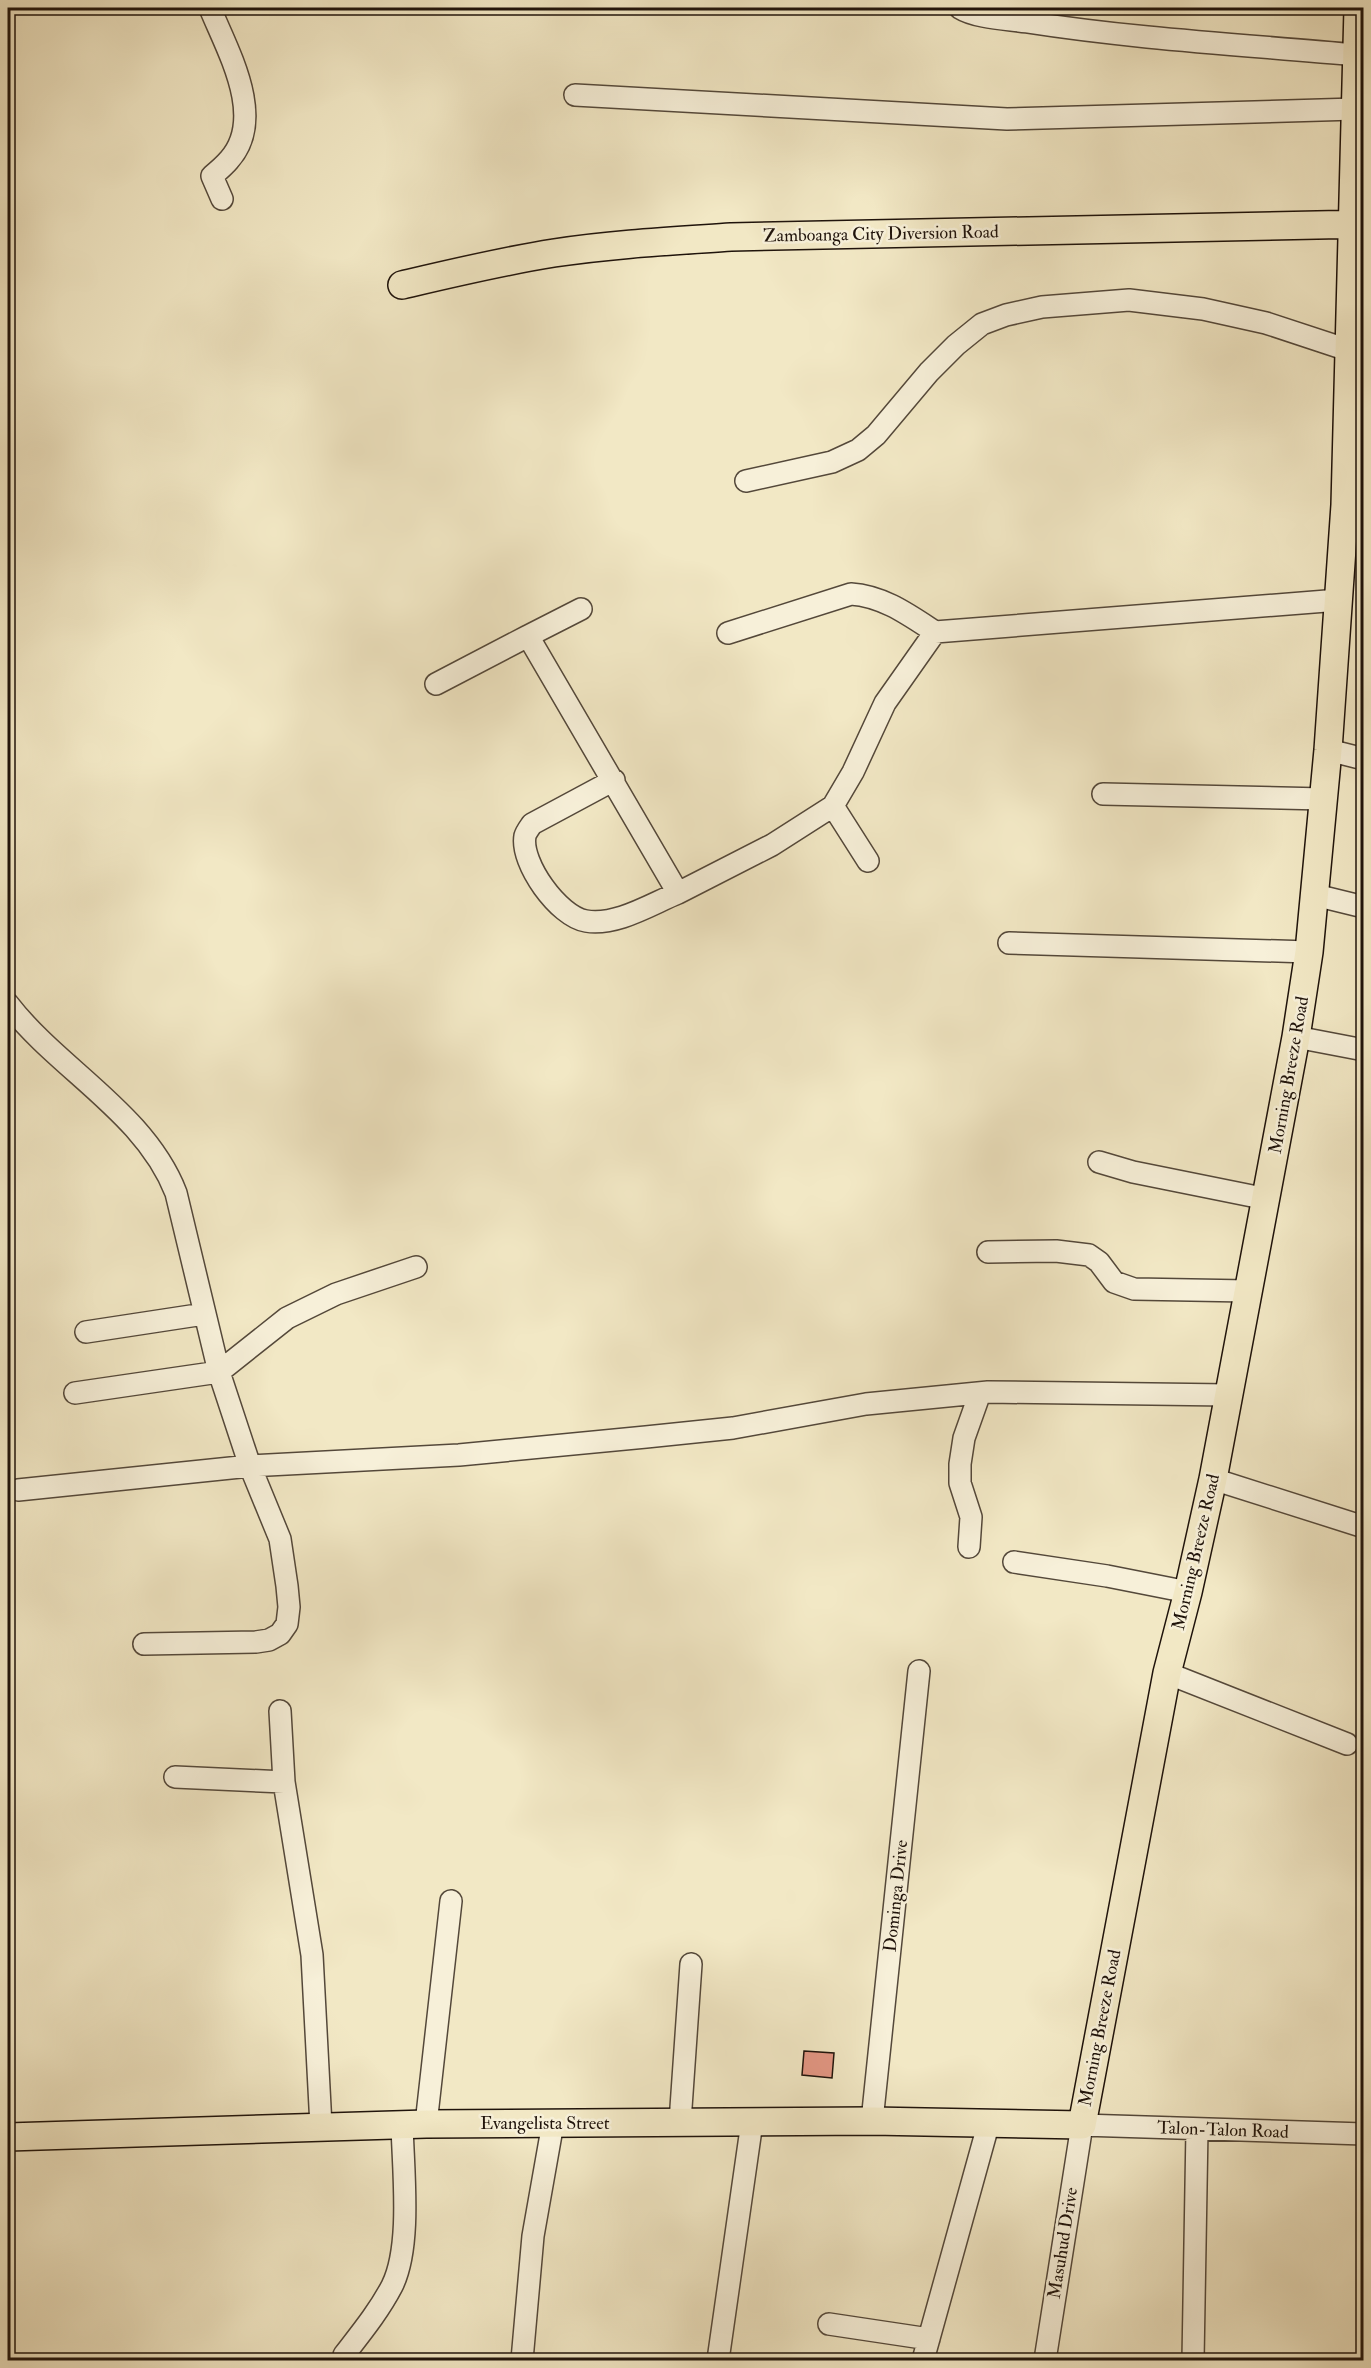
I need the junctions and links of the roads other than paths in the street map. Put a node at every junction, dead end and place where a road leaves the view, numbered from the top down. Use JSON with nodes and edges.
{"nodes":[{"id":1,"x":210,"y":8,"type":"edge"},
{"id":2,"x":960,"y":8,"type":"edge"},
{"id":3,"x":1358,"y":8,"type":"edge"},
{"id":4,"x":1357,"y":55,"type":"junction"},
{"id":5,"x":575,"y":94,"type":"dead end"},
{"id":6,"x":1356,"y":109,"type":"junction"},
{"id":7,"x":222,"y":199,"type":"dead end"},
{"id":8,"x":1358,"y":224,"type":"edge"},
{"id":9,"x":402,"y":285,"type":"dead end"},
{"id":10,"x":1348,"y":350,"type":"junction"},
{"id":11,"x":746,"y":481,"type":"dead end"},
{"id":12,"x":1339,"y":600,"type":"junction"},
{"id":13,"x":581,"y":609,"type":"dead end"},
{"id":14,"x":935,"y":632,"type":"junction"},
{"id":15,"x":728,"y":633,"type":"dead end"},
{"id":16,"x":528,"y":636,"type":"junction"},
{"id":17,"x":436,"y":684,"type":"dead end"},
{"id":18,"x":1328,"y":750,"type":"junction"},
{"id":19,"x":1364,"y":759,"type":"edge"},
{"id":20,"x":614,"y":780,"type":"junction"},
{"id":21,"x":1103,"y":794,"type":"dead end"},
{"id":22,"x":1324,"y":799,"type":"junction"},
{"id":23,"x":833,"y":806,"type":"junction"},
{"id":24,"x":868,"y":861,"type":"dead end"},
{"id":25,"x":678,"y":893,"type":"junction"},
{"id":26,"x":1315,"y":895,"type":"junction"},
{"id":27,"x":1364,"y":907,"type":"edge"},
{"id":28,"x":1009,"y":943,"type":"dead end"},
{"id":29,"x":1309,"y":952,"type":"junction"},
{"id":30,"x":8,"y":1004,"type":"edge"},
{"id":31,"x":1296,"y":1037,"type":"junction"},
{"id":32,"x":1364,"y":1050,"type":"edge"},
{"id":33,"x":1099,"y":1162,"type":"dead end"},
{"id":34,"x":1267,"y":1199,"type":"junction"},
{"id":35,"x":988,"y":1252,"type":"dead end"},
{"id":36,"x":416,"y":1267,"type":"dead end"},
{"id":37,"x":1248,"y":1291,"type":"junction"},
{"id":38,"x":204,"y":1314,"type":"junction"},
{"id":39,"x":86,"y":1332,"type":"dead end"},
{"id":40,"x":219,"y":1372,"type":"junction"},
{"id":41,"x":75,"y":1393,"type":"dead end"},
{"id":42,"x":980,"y":1393,"type":"junction"},
{"id":43,"x":1228,"y":1395,"type":"junction"},
{"id":44,"x":250,"y":1466,"type":"junction"},
{"id":45,"x":1213,"y":1479,"type":"junction"},
{"id":46,"x":18,"y":1490,"type":"dead end"},
{"id":47,"x":1364,"y":1527,"type":"edge"},
{"id":48,"x":969,"y":1547,"type":"dead end"},
{"id":49,"x":1014,"y":1562,"type":"dead end"},
{"id":50,"x":1188,"y":1592,"type":"junction"},
{"id":51,"x":144,"y":1644,"type":"dead end"},
{"id":52,"x":919,"y":1671,"type":"dead end"},
{"id":53,"x":1167,"y":1673,"type":"junction"},
{"id":54,"x":280,"y":1711,"type":"dead end"},
{"id":55,"x":1347,"y":1744,"type":"dead end"},
{"id":56,"x":175,"y":1777,"type":"dead end"},
{"id":57,"x":284,"y":1782,"type":"junction"},
{"id":58,"x":451,"y":1901,"type":"dead end"},
{"id":59,"x":691,"y":1964,"type":"dead end"},
{"id":60,"x":872,"y":2121,"type":"junction"},
{"id":61,"x":680,"y":2122,"type":"junction"},
{"id":62,"x":752,"y":2122,"type":"junction"},
{"id":63,"x":989,"y":2122,"type":"junction"},
{"id":64,"x":553,"y":2123,"type":"junction"},
{"id":65,"x":414,"y":2124,"type":"junction"},
{"id":66,"x":1082,"y":2125,"type":"junction"},
{"id":67,"x":321,"y":2126,"type":"junction"},
{"id":68,"x":1197,"y":2129,"type":"junction"},
{"id":69,"x":1364,"y":2134,"type":"edge"},
{"id":70,"x":8,"y":2137,"type":"edge"},
{"id":71,"x":829,"y":2324,"type":"dead end"},
{"id":72,"x":929,"y":2339,"type":"junction"},
{"id":73,"x":344,"y":2355,"type":"dead end"},
{"id":74,"x":522,"y":2361,"type":"edge"},
{"id":75,"x":718,"y":2361,"type":"edge"},
{"id":76,"x":923,"y":2361,"type":"edge"},
{"id":77,"x":1045,"y":2361,"type":"edge"},
{"id":78,"x":1193,"y":2361,"type":"edge"}],
"edges":[{"from":1,"to":7,"type":"street"},
{"from":2,"to":4,"type":"street"},
{"from":3,"to":4,"type":"main road","name":"Morning Breeze Road"},
{"from":4,"to":6,"type":"main road","name":"Morning Breeze Road"},
{"from":5,"to":6,"type":"street"},
{"from":6,"to":8,"type":"main road","name":"Morning Breeze Road"},
{"from":8,"to":9,"type":"main road","name":"Zamboanga City Diversion Road"},
{"from":8,"to":10,"type":"main road","name":"Morning Breeze Road"},
{"from":10,"to":11,"type":"street"},
{"from":10,"to":12,"type":"main road","name":"Morning Breeze Road"},
{"from":12,"to":14,"type":"street"},
{"from":12,"to":18,"type":"main road","name":"Morning Breeze Road"},
{"from":13,"to":16,"type":"street"},
{"from":14,"to":15,"type":"street"},
{"from":14,"to":23,"type":"street"},
{"from":16,"to":17,"type":"street"},
{"from":16,"to":20,"type":"street"},
{"from":18,"to":19,"type":"street"},
{"from":18,"to":22,"type":"main road","name":"Morning Breeze Road"},
{"from":20,"to":25,"type":"street"},
{"from":20,"to":25,"type":"street"},
{"from":21,"to":22,"type":"street"},
{"from":22,"to":26,"type":"main road","name":"Morning Breeze Road"},
{"from":23,"to":24,"type":"street"},
{"from":23,"to":25,"type":"street"},
{"from":26,"to":27,"type":"street"},
{"from":26,"to":29,"type":"main road","name":"Morning Breeze Road"},
{"from":28,"to":29,"type":"street"},
{"from":29,"to":31,"type":"main road","name":"Morning Breeze Road"},
{"from":30,"to":38,"type":"street"},
{"from":31,"to":32,"type":"street"},
{"from":31,"to":34,"type":"main road","name":"Morning Breeze Road"},
{"from":33,"to":34,"type":"street"},
{"from":34,"to":37,"type":"main road","name":"Morning Breeze Road"},
{"from":35,"to":37,"type":"street"},
{"from":36,"to":40,"type":"street"},
{"from":37,"to":43,"type":"main road","name":"Morning Breeze Road"},
{"from":38,"to":39,"type":"street"},
{"from":38,"to":40,"type":"street"},
{"from":40,"to":41,"type":"street"},
{"from":40,"to":44,"type":"street"},
{"from":42,"to":43,"type":"street"},
{"from":42,"to":44,"type":"street"},
{"from":42,"to":48,"type":"street"},
{"from":43,"to":45,"type":"main road","name":"Morning Breeze Road"},
{"from":44,"to":46,"type":"street"},
{"from":44,"to":51,"type":"street"},
{"from":45,"to":47,"type":"street"},
{"from":45,"to":50,"type":"main road","name":"Morning Breeze Road"},
{"from":49,"to":50,"type":"street"},
{"from":50,"to":53,"type":"main road","name":"Morning Breeze Road"},
{"from":52,"to":60,"type":"street","name":"Dominga Drive"},
{"from":53,"to":55,"type":"street"},
{"from":53,"to":66,"type":"main road","name":"Morning Breeze Road"},
{"from":54,"to":57,"type":"street"},
{"from":56,"to":57,"type":"street"},
{"from":57,"to":67,"type":"street"},
{"from":58,"to":65,"type":"street"},
{"from":59,"to":61,"type":"street"},
{"from":60,"to":62,"type":"main road","name":"Evangelista Street"},
{"from":60,"to":63,"type":"main road","name":"Evangelista Street"},
{"from":61,"to":62,"type":"main road","name":"Evangelista Street"},
{"from":61,"to":64,"type":"main road","name":"Evangelista Street"},
{"from":62,"to":75,"type":"street"},
{"from":63,"to":66,"type":"main road","name":"Evangelista Street"},
{"from":63,"to":72,"type":"street"},
{"from":64,"to":65,"type":"main road","name":"Evangelista Street"},
{"from":64,"to":74,"type":"street"},
{"from":65,"to":67,"type":"main road","name":"Evangelista Street"},
{"from":65,"to":73,"type":"street"},
{"from":66,"to":68,"type":"street","name":"Talon-Talon Road"},
{"from":66,"to":77,"type":"street","name":"Masuhud Drive"},
{"from":67,"to":70,"type":"main road","name":"Evangelista Street"},
{"from":68,"to":69,"type":"street","name":"Talon-Talon Road"},
{"from":68,"to":78,"type":"street"},
{"from":71,"to":72,"type":"street"},
{"from":72,"to":76,"type":"street"}]}
